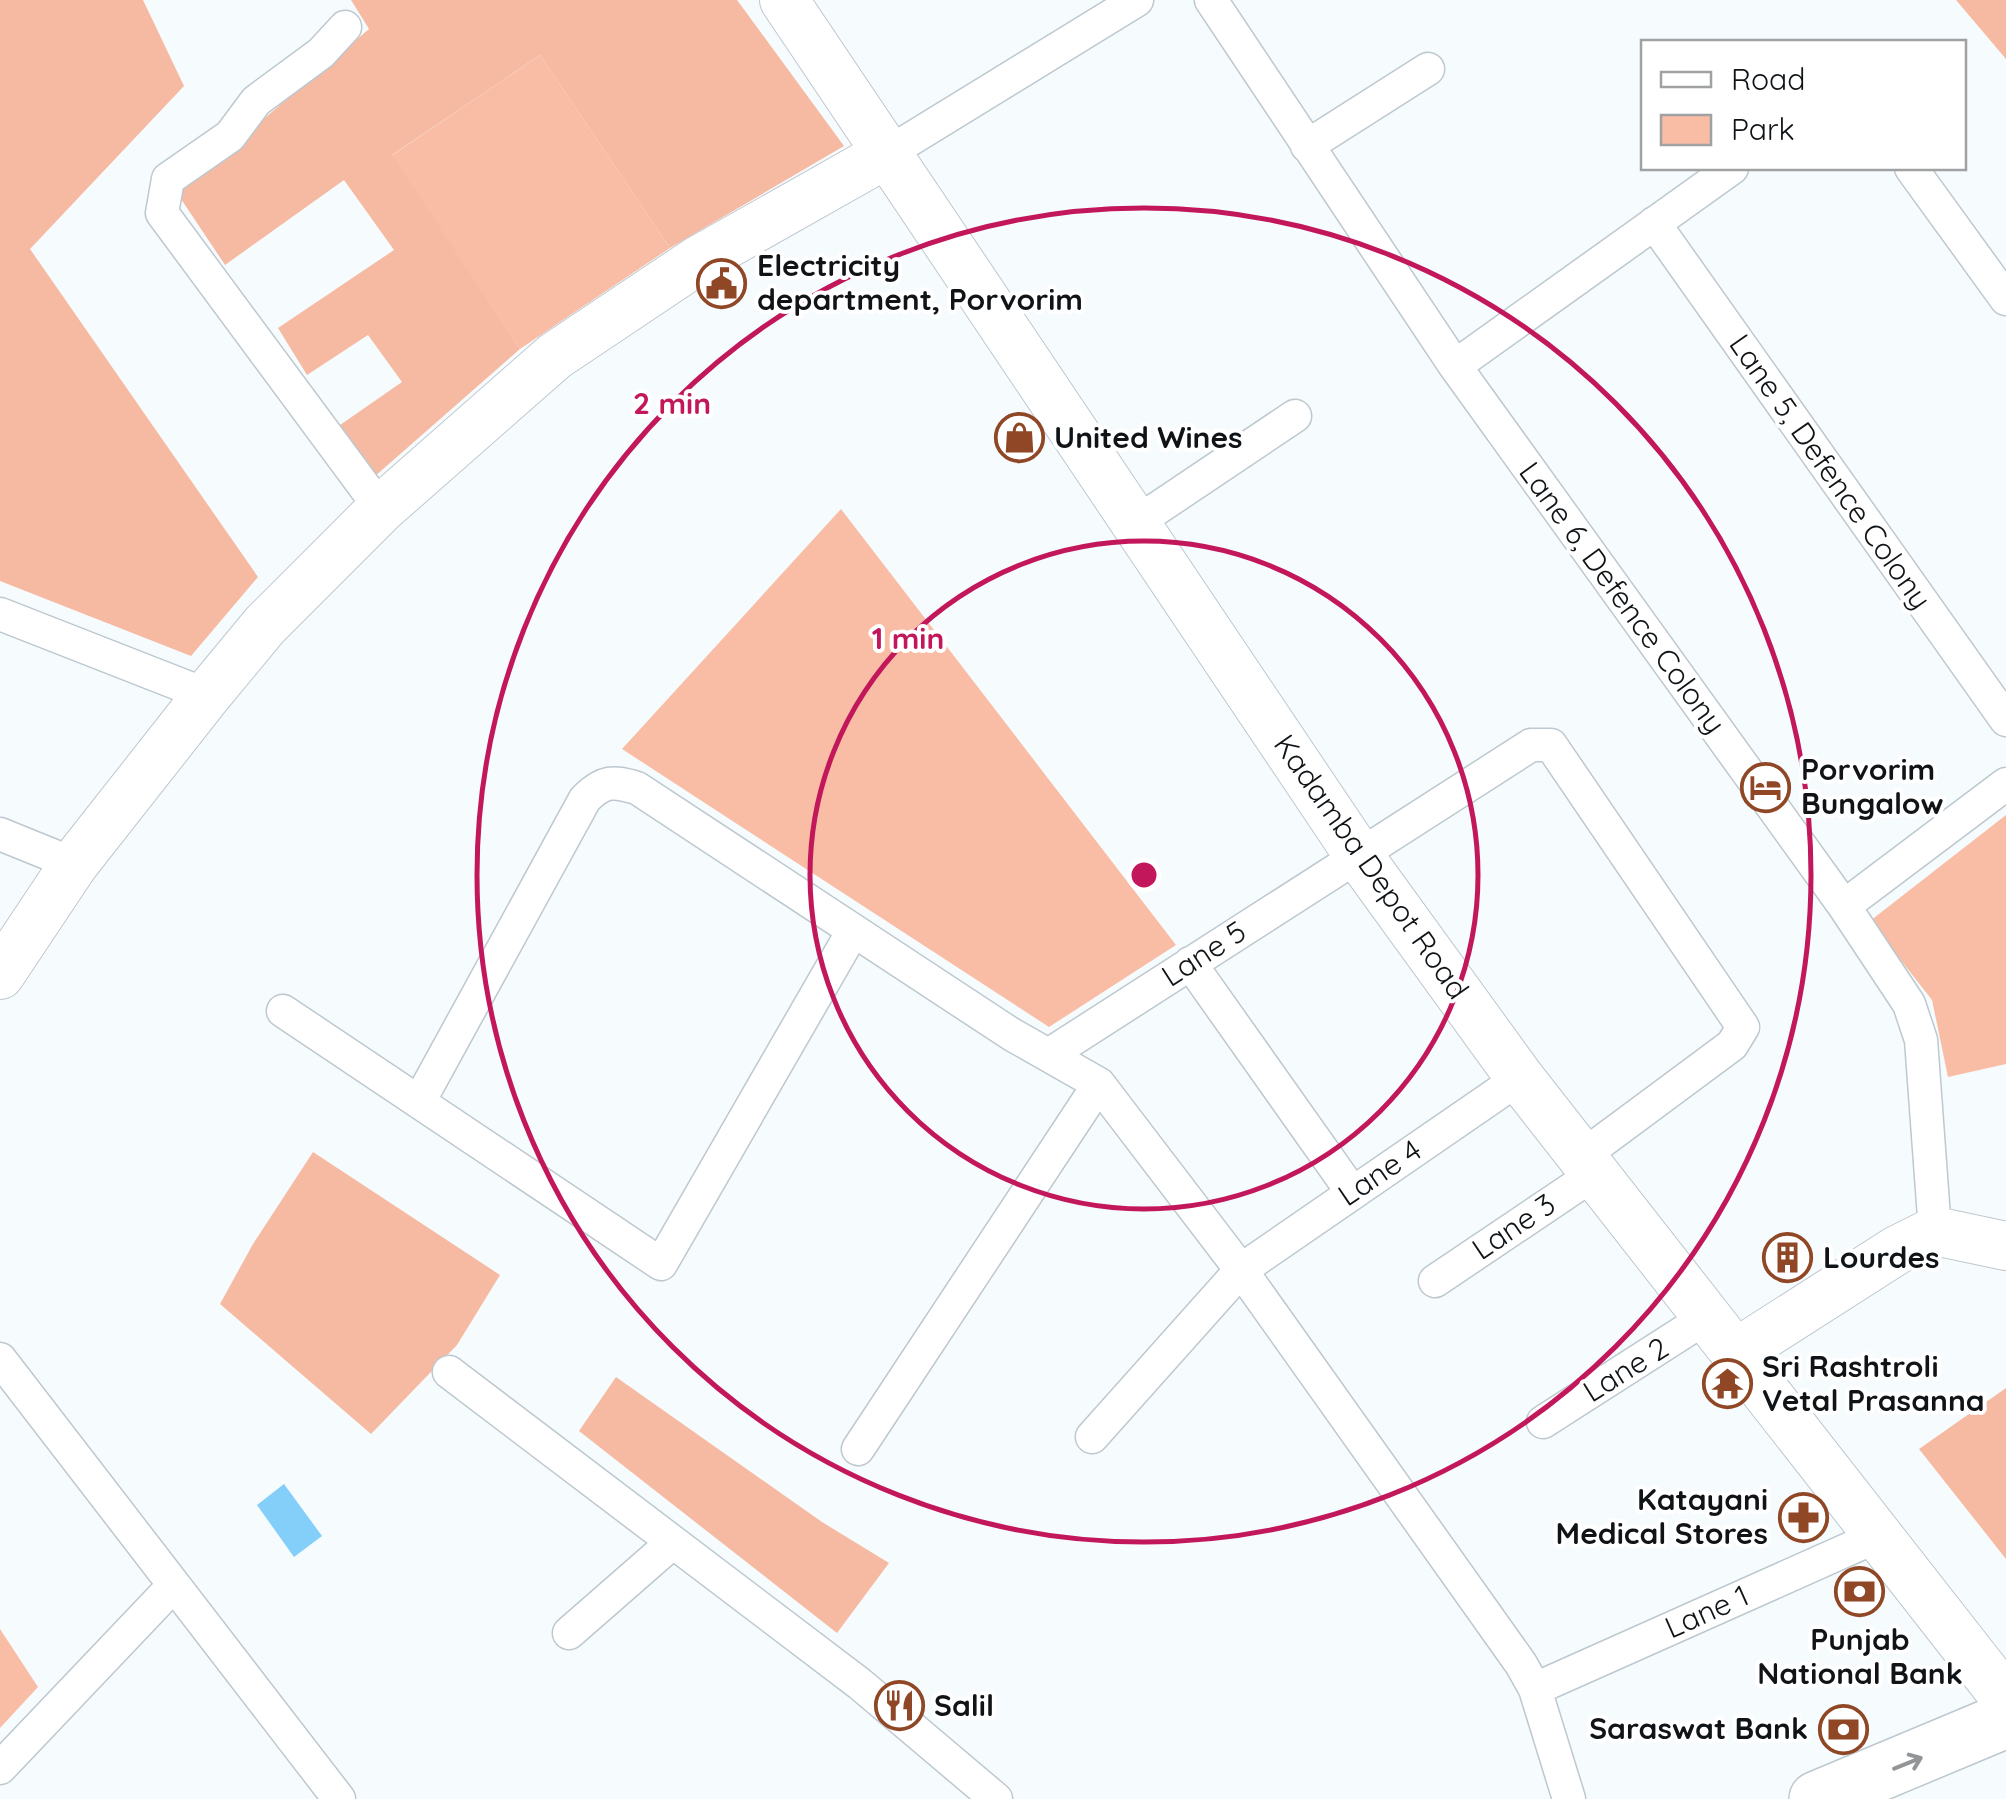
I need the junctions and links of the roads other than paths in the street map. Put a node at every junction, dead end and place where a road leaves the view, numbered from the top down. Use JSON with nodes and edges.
{"nodes":[{"id":1,"x":784,"y":0,"type":"edge"},
{"id":2,"x":1137,"y":0,"type":"edge"},
{"id":3,"x":1211,"y":0,"type":"edge"},
{"id":4,"x":345,"y":27,"type":"dead end"},
{"id":5,"x":1428,"y":68,"type":"dead end"},
{"id":6,"x":1307,"y":146,"type":"junction"},
{"id":7,"x":888,"y":153,"type":"junction"},
{"id":8,"x":1729,"y":170,"type":"edge"},
{"id":9,"x":1912,"y":170,"type":"edge"},
{"id":10,"x":1654,"y":224,"type":"junction"},
{"id":11,"x":2006,"y":299,"type":"edge"},
{"id":12,"x":1455,"y":366,"type":"junction"},
{"id":13,"x":1296,"y":416,"type":"dead end"},
{"id":14,"x":380,"y":509,"type":"junction"},
{"id":15,"x":1137,"y":522,"type":"junction"},
{"id":16,"x":0,"y":614,"type":"edge"},
{"id":17,"x":207,"y":695,"type":"junction"},
{"id":18,"x":2006,"y":720,"type":"edge"},
{"id":19,"x":2006,"y":784,"type":"edge"},
{"id":20,"x":0,"y":834,"type":"edge"},
{"id":21,"x":1359,"y":856,"type":"junction"},
{"id":22,"x":74,"y":864,"type":"junction"},
{"id":23,"x":1844,"y":906,"type":"junction"},
{"id":24,"x":853,"y":931,"type":"junction"},
{"id":25,"x":1190,"y":963,"type":"junction"},
{"id":26,"x":0,"y":975,"type":"edge"},
{"id":27,"x":283,"y":1011,"type":"dead end"},
{"id":28,"x":1050,"y":1054,"type":"junction"},
{"id":29,"x":1520,"y":1078,"type":"junction"},
{"id":30,"x":1099,"y":1084,"type":"junction"},
{"id":31,"x":420,"y":1100,"type":"junction"},
{"id":32,"x":1587,"y":1165,"type":"junction"},
{"id":33,"x":1352,"y":1192,"type":"junction"},
{"id":34,"x":1936,"y":1231,"type":"junction"},
{"id":35,"x":2006,"y":1246,"type":"edge"},
{"id":36,"x":1240,"y":1270,"type":"junction"},
{"id":37,"x":1434,"y":1281,"type":"dead end"},
{"id":38,"x":1722,"y":1335,"type":"junction"},
{"id":39,"x":0,"y":1359,"type":"edge"},
{"id":40,"x":449,"y":1372,"type":"dead end"},
{"id":41,"x":1543,"y":1422,"type":"dead end"},
{"id":42,"x":1092,"y":1437,"type":"dead end"},
{"id":43,"x":858,"y":1449,"type":"dead end"},
{"id":44,"x":1878,"y":1536,"type":"junction"},
{"id":45,"x":672,"y":1543,"type":"junction"},
{"id":46,"x":174,"y":1586,"type":"junction"},
{"id":47,"x":569,"y":1633,"type":"dead end"},
{"id":48,"x":1535,"y":1688,"type":"junction"},
{"id":49,"x":2006,"y":1699,"type":"edge"},
{"id":50,"x":2006,"y":1720,"type":"edge"},
{"id":51,"x":0,"y":1768,"type":"edge"},
{"id":52,"x":339,"y":1799,"type":"edge"},
{"id":53,"x":996,"y":1799,"type":"edge"},
{"id":54,"x":1568,"y":1799,"type":"edge"},
{"id":55,"x":1817,"y":1799,"type":"edge"}],
"edges":[{"from":1,"to":7,"type":"street","name":"Kadamba Depot Road"},
{"from":2,"to":7,"type":"street"},
{"from":3,"to":6,"type":"street","name":"Lane 6, Defence Colony"},
{"from":4,"to":14,"type":"street"},
{"from":5,"to":6,"type":"street"},
{"from":6,"to":12,"type":"street","name":"Lane 6, Defence Colony"},
{"from":7,"to":14,"type":"street"},
{"from":7,"to":15,"type":"street","name":"Kadamba Depot Road"},
{"from":8,"to":10,"type":"street"},
{"from":9,"to":11,"type":"street"},
{"from":10,"to":12,"type":"street"},
{"from":10,"to":18,"type":"street","name":"Lane 5, Defence Colony"},
{"from":12,"to":23,"type":"street","name":"Lane 6, Defence Colony"},
{"from":13,"to":15,"type":"street"},
{"from":14,"to":17,"type":"street"},
{"from":15,"to":21,"type":"street","name":"Kadamba Depot Road"},
{"from":16,"to":17,"type":"street"},
{"from":17,"to":22,"type":"street"},
{"from":19,"to":23,"type":"street"},
{"from":20,"to":22,"type":"street"},
{"from":21,"to":25,"type":"street","name":"Lane 5"},
{"from":21,"to":29,"type":"street","name":"Kadamba Depot Road"},
{"from":21,"to":32,"type":"street","name":"Lane 5"},
{"from":22,"to":26,"type":"street"},
{"from":23,"to":34,"type":"street","name":"Lane 6, Defence Colony"},
{"from":24,"to":28,"type":"street"},
{"from":24,"to":31,"type":"street"},
{"from":24,"to":31,"type":"street"},
{"from":25,"to":28,"type":"street","name":"Lane 5"},
{"from":25,"to":33,"type":"street"},
{"from":27,"to":31,"type":"street"},
{"from":28,"to":30,"type":"street"},
{"from":29,"to":32,"type":"street","name":"Kadamba Depot Road"},
{"from":29,"to":33,"type":"street","name":"Lane 4"},
{"from":30,"to":36,"type":"street"},
{"from":30,"to":43,"type":"street"},
{"from":32,"to":37,"type":"street","name":"Lane 3"},
{"from":32,"to":38,"type":"street","name":"Kadamba Depot Road"},
{"from":33,"to":36,"type":"street","name":"Lane 4"},
{"from":34,"to":35,"type":"street"},
{"from":34,"to":38,"type":"street"},
{"from":36,"to":42,"type":"street","name":"Lane 4"},
{"from":36,"to":48,"type":"street"},
{"from":38,"to":41,"type":"street","name":"Lane 2"},
{"from":38,"to":44,"type":"street","name":"Kadamba Depot Road"},
{"from":39,"to":46,"type":"street"},
{"from":40,"to":45,"type":"street"},
{"from":44,"to":48,"type":"street","name":"Lane 1"},
{"from":44,"to":49,"type":"street","name":"Kadamba Depot Road"},
{"from":45,"to":47,"type":"street"},
{"from":45,"to":53,"type":"street"},
{"from":46,"to":51,"type":"street"},
{"from":46,"to":52,"type":"street"},
{"from":48,"to":54,"type":"street"},
{"from":55,"to":50,"type":"highway","one_way":true}]}
